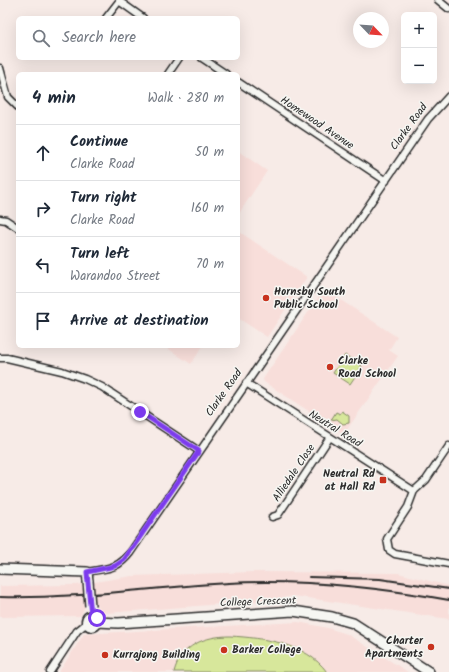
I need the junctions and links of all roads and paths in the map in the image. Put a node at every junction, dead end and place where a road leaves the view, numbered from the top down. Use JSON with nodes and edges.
{"nodes":[{"id":1,"x":438,"y":0,"type":"edge"},
{"id":2,"x":119,"y":1,"type":"edge"},
{"id":3,"x":449,"y":9,"type":"edge"},
{"id":4,"x":108,"y":16,"type":"edge"},
{"id":5,"x":140,"y":16,"type":"edge"},
{"id":6,"x":178,"y":60,"type":"edge"},
{"id":7,"x":205,"y":60,"type":"edge"},
{"id":8,"x":0,"y":68,"type":"edge"},
{"id":9,"x":169,"y":72,"type":"edge"},
{"id":10,"x":223,"y":72,"type":"edge"},
{"id":11,"x":240,"y":83,"type":"edge"},
{"id":12,"x":449,"y":96,"type":"edge"},
{"id":13,"x":16,"y":105,"type":"edge"},
{"id":14,"x":386,"y":181,"type":"junction"},
{"id":15,"x":0,"y":219,"type":"edge"},
{"id":16,"x":16,"y":227,"type":"edge"},
{"id":17,"x":0,"y":358,"type":"edge"},
{"id":18,"x":246,"y":383,"type":"junction"},
{"id":19,"x":330,"y":437,"type":"junction"},
{"id":20,"x":449,"y":446,"type":"edge"},
{"id":21,"x":199,"y":451,"type":"junction"},
{"id":22,"x":414,"y":491,"type":"junction"},
{"id":23,"x":272,"y":517,"type":"dead end"},
{"id":24,"x":449,"y":564,"type":"edge"},
{"id":25,"x":0,"y":569,"type":"edge"},
{"id":26,"x":87,"y":572,"type":"junction"},
{"id":27,"x":91,"y":611,"type":"junction"},
{"id":28,"x":97,"y":622,"type":"junction"},
{"id":29,"x":87,"y":623,"type":"junction"},
{"id":30,"x":50,"y":672,"type":"edge"},
{"id":31,"x":429,"y":672,"type":"edge"}],
"edges":[{"from":1,"to":3,"type":"street"},
{"from":2,"to":4,"type":"street"},
{"from":2,"to":5,"type":"street"},
{"from":6,"to":9,"type":"street"},
{"from":7,"to":10,"type":"street"},
{"from":8,"to":13,"type":"street"},
{"from":11,"to":14,"type":"street","name":"Homewood Avenue"},
{"from":12,"to":14,"type":"street","name":"Clarke Road"},
{"from":14,"to":18,"type":"street","name":"Clarke Road"},
{"from":15,"to":16,"type":"street"},
{"from":17,"to":21,"type":"street"},
{"from":18,"to":19,"type":"street","name":"Neutral Road"},
{"from":18,"to":21,"type":"street","name":"Clarke Road"},
{"from":19,"to":22,"type":"street","name":"Neutral Road"},
{"from":19,"to":23,"type":"street","name":"Alliedale Close"},
{"from":20,"to":22,"type":"street"},
{"from":21,"to":26,"type":"street","name":"Clarke Road"},
{"from":22,"to":24,"type":"street"},
{"from":25,"to":26,"type":"street"},
{"from":26,"to":27,"type":"street","bridge":true},
{"from":27,"to":28,"type":"street"},
{"from":27,"to":29,"type":"street"},
{"from":28,"to":29,"type":"street","name":"College Crescent"},
{"from":28,"to":31,"type":"street","name":"College Crescent"},
{"from":29,"to":30,"type":"street"}]}
